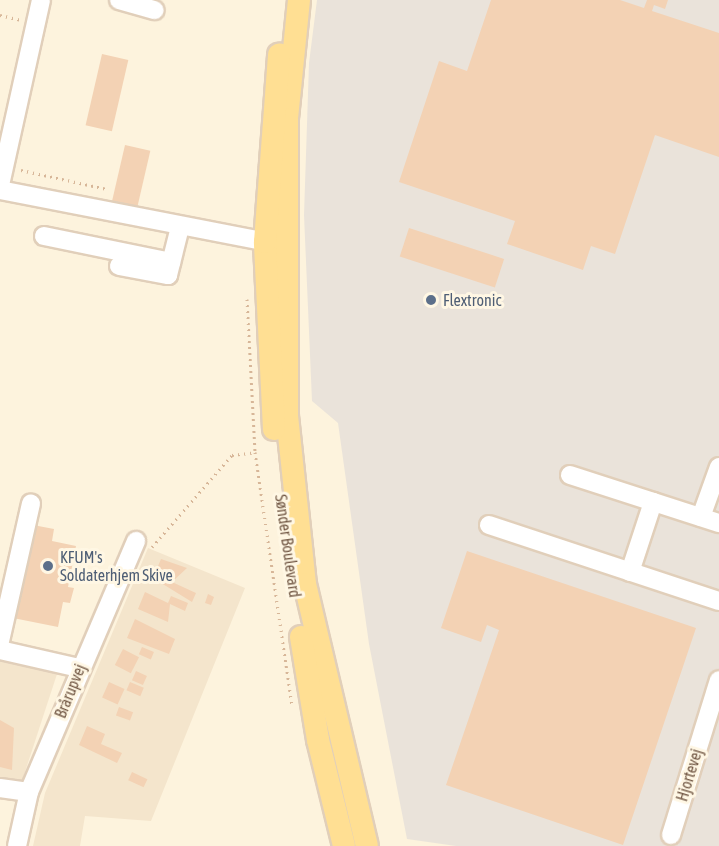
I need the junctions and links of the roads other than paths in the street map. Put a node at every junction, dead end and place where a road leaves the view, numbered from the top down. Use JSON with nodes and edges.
{"nodes":[{"id":1,"x":41,"y":0,"type":"edge"},
{"id":2,"x":119,"y":0,"type":"edge"},
{"id":3,"x":286,"y":0,"type":"edge"},
{"id":4,"x":298,"y":0,"type":"edge"},
{"id":5,"x":155,"y":10,"type":"dead end"},
{"id":6,"x":0,"y":185,"type":"edge"},
{"id":7,"x":0,"y":190,"type":"edge"},
{"id":8,"x":180,"y":227,"type":"junction"},
{"id":9,"x":44,"y":236,"type":"dead end"},
{"id":10,"x":275,"y":243,"type":"junction"},
{"id":11,"x":171,"y":262,"type":"junction"},
{"id":12,"x":118,"y":266,"type":"dead end"},
{"id":13,"x":718,"y":465,"type":"edge"},
{"id":14,"x":570,"y":475,"type":"dead end"},
{"id":15,"x":31,"y":502,"type":"dead end"},
{"id":16,"x":653,"y":502,"type":"junction"},
{"id":17,"x":701,"y":517,"type":"junction"},
{"id":18,"x":719,"y":523,"type":"edge"},
{"id":19,"x":489,"y":525,"type":"dead end"},
{"id":20,"x":136,"y":541,"type":"road end"},
{"id":21,"x":630,"y":572,"type":"junction"},
{"id":22,"x":719,"y":601,"type":"edge"},
{"id":23,"x":0,"y":641,"type":"edge"},
{"id":24,"x":0,"y":650,"type":"edge"},
{"id":25,"x":79,"y":668,"type":"junction"},
{"id":26,"x":719,"y":680,"type":"edge"},
{"id":27,"x":0,"y":788,"type":"edge"},
{"id":28,"x":29,"y":792,"type":"junction"},
{"id":29,"x":670,"y":835,"type":"dead end"},
{"id":30,"x":17,"y":846,"type":"edge"},
{"id":31,"x":345,"y":846,"type":"edge"},
{"id":32,"x":367,"y":846,"type":"edge"}],
"edges":[{"from":1,"to":6,"type":"street"},
{"from":2,"to":5,"type":"street"},
{"from":3,"to":10,"type":"main road","name":"Sønder Boulevard"},
{"from":4,"to":10,"type":"main road","name":"Sønder Boulevard"},
{"from":7,"to":8,"type":"street"},
{"from":8,"to":10,"type":"street"},
{"from":8,"to":11,"type":"street"},
{"from":9,"to":11,"type":"street"},
{"from":10,"to":31,"type":"main road","name":"Sønder Boulevard"},
{"from":10,"to":32,"type":"main road","name":"Sønder Boulevard"},
{"from":11,"to":12,"type":"street"},
{"from":13,"to":17,"type":"street"},
{"from":14,"to":16,"type":"street"},
{"from":15,"to":23,"type":"street"},
{"from":16,"to":17,"type":"street"},
{"from":16,"to":21,"type":"street"},
{"from":17,"to":18,"type":"street"},
{"from":19,"to":21,"type":"street"},
{"from":20,"to":25,"type":"street","name":"Brårupvej"},
{"from":21,"to":22,"type":"street"},
{"from":24,"to":25,"type":"street"},
{"from":25,"to":28,"type":"street","name":"Brårupvej"},
{"from":26,"to":29,"type":"street","name":"Hjortevej"},
{"from":27,"to":28,"type":"street"},
{"from":28,"to":30,"type":"street","name":"Brårupvej"}]}
